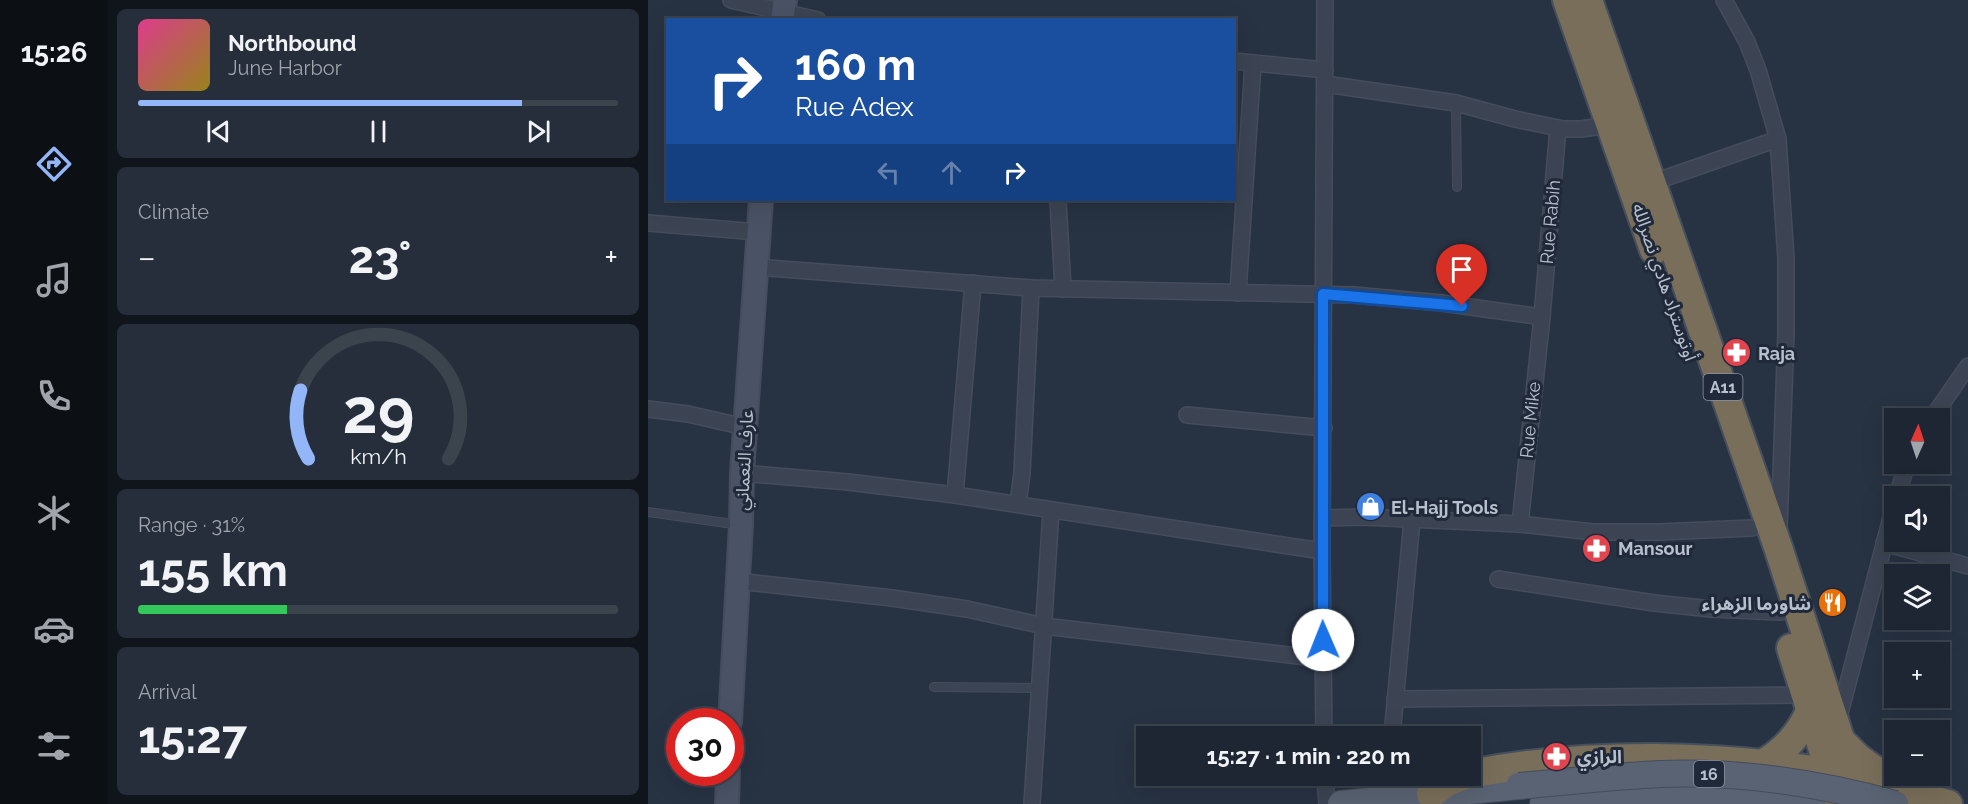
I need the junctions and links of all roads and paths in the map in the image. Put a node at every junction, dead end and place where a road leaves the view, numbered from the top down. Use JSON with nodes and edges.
{"nodes":[{"id":1,"x":731,"y":0,"type":"edge"},
{"id":2,"x":1325,"y":0,"type":"edge"},
{"id":3,"x":1567,"y":0,"type":"edge"},
{"id":4,"x":1588,"y":0,"type":"edge"},
{"id":5,"x":1724,"y":0,"type":"edge"},
{"id":6,"x":784,"y":10,"type":"edge"},
{"id":7,"x":811,"y":18,"type":"edge"},
{"id":8,"x":1236,"y":61,"type":"edge"},
{"id":9,"x":1253,"y":63,"type":"junction"},
{"id":10,"x":1325,"y":77,"type":"junction"},
{"id":11,"x":1456,"y":103,"type":"junction"},
{"id":12,"x":1610,"y":125,"type":"junction"},
{"id":13,"x":1558,"y":128,"type":"junction"},
{"id":14,"x":1778,"y":139,"type":"junction"},
{"id":15,"x":1652,"y":183,"type":"junction"},
{"id":16,"x":1457,"y":187,"type":"dead end"},
{"id":17,"x":761,"y":201,"type":"edge"},
{"id":18,"x":1058,"y":201,"type":"edge"},
{"id":19,"x":648,"y":223,"type":"edge"},
{"id":20,"x":758,"y":232,"type":"junction"},
{"id":21,"x":755,"y":267,"type":"junction"},
{"id":22,"x":973,"y":283,"type":"junction"},
{"id":23,"x":1031,"y":288,"type":"junction"},
{"id":24,"x":1063,"y":290,"type":"junction"},
{"id":25,"x":1238,"y":292,"type":"junction"},
{"id":26,"x":1323,"y":294,"type":"junction"},
{"id":27,"x":1542,"y":316,"type":"junction"},
{"id":28,"x":1968,"y":366,"type":"edge"},
{"id":29,"x":1939,"y":408,"type":"edge"},
{"id":30,"x":648,"y":409,"type":"edge"},
{"id":31,"x":1188,"y":415,"type":"dead end"},
{"id":32,"x":745,"y":427,"type":"junction"},
{"id":33,"x":1324,"y":428,"type":"junction"},
{"id":34,"x":742,"y":473,"type":"junction"},
{"id":35,"x":955,"y":495,"type":"junction"},
{"id":36,"x":1018,"y":504,"type":"junction"},
{"id":37,"x":1051,"y":511,"type":"junction"},
{"id":38,"x":648,"y":512,"type":"edge"},
{"id":39,"x":1324,"y":518,"type":"junction"},
{"id":40,"x":1412,"y":520,"type":"junction"},
{"id":41,"x":1520,"y":524,"type":"junction"},
{"id":42,"x":741,"y":525,"type":"junction"},
{"id":43,"x":1752,"y":528,"type":"junction"},
{"id":44,"x":1884,"y":543,"type":"edge"},
{"id":45,"x":1778,"y":547,"type":"junction"},
{"id":46,"x":1322,"y":551,"type":"junction"},
{"id":47,"x":1917,"y":552,"type":"edge"},
{"id":48,"x":1968,"y":566,"type":"edge"},
{"id":49,"x":1498,"y":579,"type":"dead end"},
{"id":50,"x":737,"y":581,"type":"junction"},
{"id":51,"x":1780,"y":612,"type":"junction"},
{"id":52,"x":1044,"y":626,"type":"junction"},
{"id":53,"x":1323,"y":659,"type":"junction"},
{"id":54,"x":934,"y":687,"type":"dead end"},
{"id":55,"x":1040,"y":688,"type":"junction"},
{"id":56,"x":1395,"y":699,"type":"junction"},
{"id":57,"x":1808,"y":703,"type":"junction"},
{"id":58,"x":731,"y":708,"type":"edge"},
{"id":59,"x":1324,"y":726,"type":"edge"},
{"id":60,"x":1393,"y":726,"type":"edge"},
{"id":61,"x":1839,"y":734,"type":"junction"},
{"id":62,"x":1764,"y":763,"type":"junction"},
{"id":63,"x":1481,"y":772,"type":"edge"},
{"id":64,"x":728,"y":786,"type":"edge"},
{"id":65,"x":1326,"y":786,"type":"edge"},
{"id":66,"x":1441,"y":786,"type":"edge"},
{"id":67,"x":1388,"y":787,"type":"edge"},
{"id":68,"x":1850,"y":792,"type":"edge"},
{"id":69,"x":1431,"y":794,"type":"junction"},
{"id":70,"x":1901,"y":799,"type":"edge"},
{"id":71,"x":727,"y":804,"type":"edge"},
{"id":72,"x":1032,"y":804,"type":"edge"},
{"id":73,"x":1327,"y":804,"type":"edge"},
{"id":74,"x":1341,"y":804,"type":"edge"},
{"id":75,"x":1543,"y":804,"type":"edge"},
{"id":76,"x":1819,"y":804,"type":"edge"},
{"id":77,"x":1948,"y":804,"type":"edge"}],
"edges":[{"from":1,"to":6,"type":"street"},
{"from":2,"to":10,"type":"street"},
{"from":3,"to":12,"type":"highway","name":"أوتوستراد هادي نصرالله","number":"A11"},
{"from":4,"to":15,"type":"highway","name":"أوتوستراد هادي نصرالله","number":"A11"},
{"from":5,"to":14,"type":"street"},
{"from":6,"to":7,"type":"street"},
{"from":8,"to":9,"type":"street"},
{"from":9,"to":10,"type":"street"},
{"from":9,"to":25,"type":"street"},
{"from":10,"to":11,"type":"street"},
{"from":10,"to":26,"type":"street"},
{"from":11,"to":13,"type":"street"},
{"from":11,"to":16,"type":"lane"},
{"from":12,"to":13,"type":"street"},
{"from":12,"to":43,"type":"highway","name":"أوتوستراد هادي نصرالله","number":"A11"},
{"from":13,"to":27,"type":"street","name":"Rue Rabih"},
{"from":14,"to":15,"type":"street"},
{"from":14,"to":45,"type":"street"},
{"from":15,"to":45,"type":"highway","name":"أوتوستراد هادي نصرالله","number":"A11"},
{"from":17,"to":20,"type":"street","name":"عارف النعماني"},
{"from":18,"to":24,"type":"street"},
{"from":19,"to":20,"type":"street"},
{"from":20,"to":21,"type":"street","name":"عارف النعماني"},
{"from":21,"to":22,"type":"street"},
{"from":21,"to":32,"type":"street","name":"عارف النعماني"},
{"from":22,"to":23,"type":"street"},
{"from":22,"to":35,"type":"street"},
{"from":23,"to":24,"type":"street"},
{"from":23,"to":36,"type":"street"},
{"from":24,"to":25,"type":"street"},
{"from":25,"to":26,"type":"street"},
{"from":26,"to":27,"type":"street"},
{"from":26,"to":33,"type":"street"},
{"from":27,"to":41,"type":"street","name":"Rue Mike"},
{"from":28,"to":29,"type":"street"},
{"from":30,"to":32,"type":"street"},
{"from":31,"to":33,"type":"street"},
{"from":32,"to":34,"type":"street","name":"عارف النعماني"},
{"from":33,"to":39,"type":"street"},
{"from":34,"to":35,"type":"street"},
{"from":34,"to":42,"type":"street","name":"عارف النعماني"},
{"from":35,"to":36,"type":"street"},
{"from":36,"to":37,"type":"street"},
{"from":37,"to":46,"type":"street"},
{"from":37,"to":52,"type":"street"},
{"from":38,"to":42,"type":"lane"},
{"from":39,"to":40,"type":"street"},
{"from":39,"to":46,"type":"street"},
{"from":40,"to":41,"type":"street"},
{"from":40,"to":56,"type":"street"},
{"from":41,"to":43,"type":"street"},
{"from":42,"to":50,"type":"street","name":"عارف النعماني"},
{"from":43,"to":51,"type":"highway","name":"أوتوستراد هادي نصرالله","number":"A11"},
{"from":44,"to":61,"type":"street"},
{"from":45,"to":61,"type":"highway","name":"أوتوستراد هادي نصرالله","number":"A11"},
{"from":46,"to":53,"type":"street"},
{"from":47,"to":48,"type":"street"},
{"from":49,"to":51,"type":"street"},
{"from":50,"to":52,"type":"street"},
{"from":50,"to":58,"type":"street","name":"عارف النعماني"},
{"from":51,"to":57,"type":"highway","name":"أوتوستراد هادي نصرالله","number":"A11"},
{"from":52,"to":53,"type":"street"},
{"from":52,"to":55,"type":"street"},
{"from":53,"to":59,"type":"street"},
{"from":54,"to":55,"type":"lane"},
{"from":55,"to":72,"type":"street"},
{"from":56,"to":57,"type":"street"},
{"from":56,"to":60,"type":"street"},
{"from":57,"to":62,"type":"highway"},
{"from":57,"to":68,"type":"highway","name":"أوتوستراد هادي نصرالله","number":"A11"},
{"from":61,"to":68,"type":"highway","name":"أوتوستراد هادي نصرالله","number":"A11"},
{"from":61,"to":70,"type":"highway"},
{"from":62,"to":63,"type":"highway"},
{"from":62,"to":68,"type":"highway"},
{"from":64,"to":71,"type":"street"},
{"from":65,"to":73,"type":"street"},
{"from":66,"to":69,"type":"highway"},
{"from":67,"to":69,"type":"main road"},
{"from":67,"to":74,"type":"main road"},
{"from":68,"to":70,"type":"highway"},
{"from":69,"to":70,"type":"main road","number":"16","bridge":true},
{"from":70,"to":77,"type":"highway"},
{"from":75,"to":76,"type":"main road","number":"16"}]}
